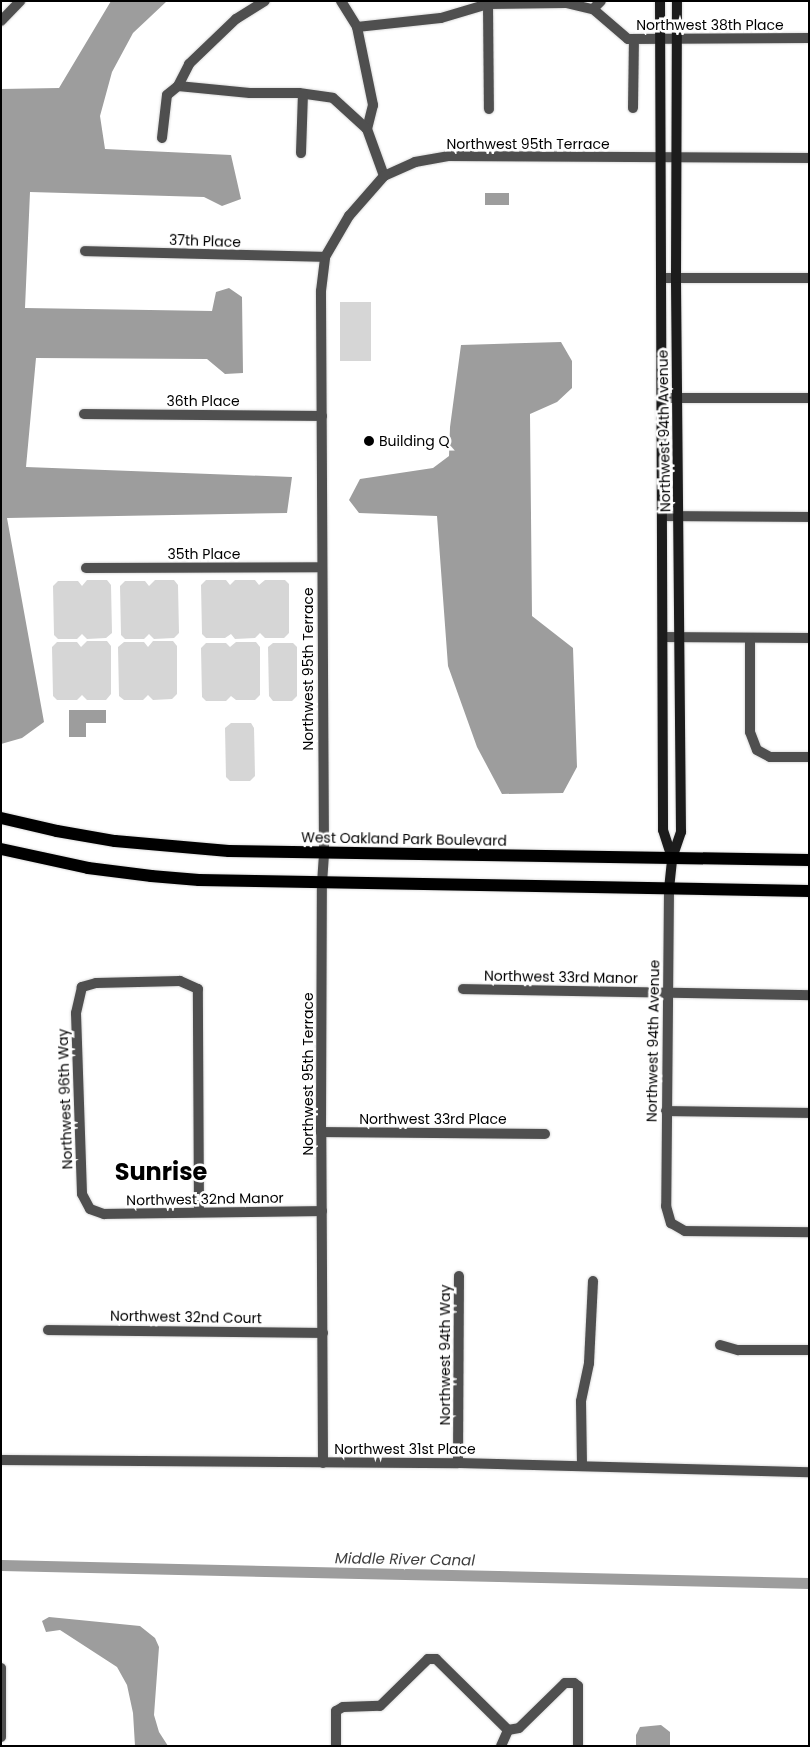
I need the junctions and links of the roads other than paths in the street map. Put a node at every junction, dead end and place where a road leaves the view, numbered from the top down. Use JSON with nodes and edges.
{"nodes":[{"id":1,"x":20,"y":1,"type":"edge"},
{"id":2,"x":265,"y":1,"type":"edge"},
{"id":3,"x":341,"y":1,"type":"edge"},
{"id":4,"x":660,"y":1,"type":"edge"},
{"id":5,"x":677,"y":1,"type":"edge"},
{"id":6,"x":488,"y":4,"type":"junction"},
{"id":7,"x":597,"y":5,"type":"edge"},
{"id":8,"x":1,"y":21,"type":"edge"},
{"id":9,"x":357,"y":27,"type":"junction"},
{"id":10,"x":660,"y":38,"type":"junction"},
{"id":11,"x":677,"y":38,"type":"junction"},
{"id":12,"x":809,"y":38,"type":"edge"},
{"id":13,"x":634,"y":39,"type":"junction"},
{"id":14,"x":178,"y":86,"type":"junction"},
{"id":15,"x":303,"y":94,"type":"junction"},
{"id":16,"x":633,"y":108,"type":"dead end"},
{"id":17,"x":489,"y":109,"type":"dead end"},
{"id":18,"x":367,"y":129,"type":"junction"},
{"id":19,"x":162,"y":138,"type":"dead end"},
{"id":20,"x":301,"y":154,"type":"dead end"},
{"id":21,"x":662,"y":158,"type":"junction"},
{"id":22,"x":809,"y":158,"type":"edge"},
{"id":23,"x":676,"y":159,"type":"junction"},
{"id":24,"x":384,"y":176,"type":"junction"},
{"id":25,"x":85,"y":251,"type":"dead end"},
{"id":26,"x":325,"y":257,"type":"junction"},
{"id":27,"x":661,"y":278,"type":"junction"},
{"id":28,"x":676,"y":278,"type":"junction"},
{"id":29,"x":809,"y":278,"type":"edge"},
{"id":30,"x":663,"y":398,"type":"junction"},
{"id":31,"x":677,"y":398,"type":"junction"},
{"id":32,"x":809,"y":398,"type":"edge"},
{"id":33,"x":84,"y":414,"type":"dead end"},
{"id":34,"x":322,"y":416,"type":"junction"},
{"id":35,"x":662,"y":516,"type":"junction"},
{"id":36,"x":678,"y":517,"type":"junction"},
{"id":37,"x":809,"y":517,"type":"edge"},
{"id":38,"x":322,"y":567,"type":"junction"},
{"id":39,"x":86,"y":568,"type":"dead end"},
{"id":40,"x":663,"y":637,"type":"junction"},
{"id":41,"x":679,"y":638,"type":"junction"},
{"id":42,"x":809,"y":638,"type":"edge"},
{"id":43,"x":750,"y":639,"type":"junction"},
{"id":44,"x":809,"y":757,"type":"edge"},
{"id":45,"x":1,"y":818,"type":"edge"},
{"id":46,"x":1,"y":849,"type":"edge"},
{"id":47,"x":324,"y":852,"type":"junction"},
{"id":48,"x":672,"y":858,"type":"junction"},
{"id":49,"x":809,"y":860,"type":"edge"},
{"id":50,"x":322,"y":883,"type":"junction"},
{"id":51,"x":669,"y":889,"type":"junction"},
{"id":52,"x":809,"y":891,"type":"edge"},
{"id":53,"x":463,"y":989,"type":"dead end"},
{"id":54,"x":667,"y":992,"type":"junction"},
{"id":55,"x":809,"y":995,"type":"edge"},
{"id":56,"x":666,"y":1111,"type":"junction"},
{"id":57,"x":809,"y":1113,"type":"edge"},
{"id":58,"x":321,"y":1132,"type":"junction"},
{"id":59,"x":544,"y":1134,"type":"dead end"},
{"id":60,"x":90,"y":1209,"type":"joint"},
{"id":61,"x":322,"y":1211,"type":"junction"},
{"id":62,"x":199,"y":1212,"type":"junction"},
{"id":63,"x":809,"y":1232,"type":"edge"},
{"id":64,"x":459,"y":1276,"type":"dead end"},
{"id":65,"x":592,"y":1281,"type":"dead end"},
{"id":66,"x":48,"y":1330,"type":"dead end"},
{"id":67,"x":323,"y":1333,"type":"junction"},
{"id":68,"x":720,"y":1345,"type":"dead end"},
{"id":69,"x":809,"y":1350,"type":"edge"},
{"id":70,"x":1,"y":1460,"type":"edge"},
{"id":71,"x":323,"y":1463,"type":"junction"},
{"id":72,"x":458,"y":1463,"type":"junction"},
{"id":73,"x":582,"y":1466,"type":"junction"},
{"id":74,"x":809,"y":1472,"type":"edge"},
{"id":75,"x":1,"y":1668,"type":"edge"},
{"id":76,"x":2,"y":1706,"type":"edge"},
{"id":77,"x":508,"y":1730,"type":"junction"},
{"id":78,"x":1,"y":1737,"type":"edge"},
{"id":79,"x":336,"y":1746,"type":"edge"},
{"id":80,"x":501,"y":1746,"type":"edge"},
{"id":81,"x":578,"y":1746,"type":"edge"}],
"edges":[{"from":1,"to":8,"type":"street"},
{"from":2,"to":14,"type":"street"},
{"from":3,"to":9,"type":"street"},
{"from":4,"to":10,"type":"street","name":"Northwest 94th Avenue"},
{"from":5,"to":11,"type":"street","name":"Northwest 94th Avenue"},
{"from":6,"to":7,"type":"street","name":"Northwest 38th Place"},
{"from":6,"to":9,"type":"street","name":"Northwest 38th Place"},
{"from":6,"to":17,"type":"street"},
{"from":7,"to":13,"type":"street","name":"Northwest 38th Place"},
{"from":9,"to":18,"type":"street"},
{"from":10,"to":11,"type":"street","name":"Northwest 38th Place"},
{"from":10,"to":13,"type":"street","name":"Northwest 38th Place"},
{"from":10,"to":21,"type":"street","name":"Northwest 94th Avenue"},
{"from":11,"to":12,"type":"street","name":"Northwest 38th Place"},
{"from":11,"to":23,"type":"street","name":"Northwest 94th Avenue"},
{"from":13,"to":16,"type":"street"},
{"from":14,"to":15,"type":"street"},
{"from":14,"to":19,"type":"street"},
{"from":15,"to":18,"type":"street"},
{"from":15,"to":20,"type":"street"},
{"from":18,"to":24,"type":"street"},
{"from":21,"to":23,"type":"street","name":"Northwest 95th Terrace"},
{"from":21,"to":24,"type":"street","name":"Northwest 95th Terrace"},
{"from":21,"to":27,"type":"street","name":"Northwest 94th Avenue"},
{"from":22,"to":23,"type":"street","name":"Northwest 95th Terrace"},
{"from":23,"to":28,"type":"street","name":"Northwest 94th Avenue"},
{"from":24,"to":26,"type":"street","name":"Northwest 95th Terrace"},
{"from":25,"to":26,"type":"street","name":"37th Place"},
{"from":26,"to":34,"type":"street","name":"Northwest 95th Terrace"},
{"from":27,"to":28,"type":"street"},
{"from":27,"to":30,"type":"street","name":"Northwest 94th Avenue"},
{"from":28,"to":29,"type":"street"},
{"from":28,"to":31,"type":"street","name":"Northwest 94th Avenue"},
{"from":30,"to":31,"type":"street"},
{"from":30,"to":35,"type":"street","name":"Northwest 94th Avenue"},
{"from":31,"to":32,"type":"street"},
{"from":31,"to":36,"type":"street","name":"Northwest 94th Avenue"},
{"from":33,"to":34,"type":"street","name":"36th Place"},
{"from":34,"to":38,"type":"street","name":"Northwest 95th Terrace"},
{"from":35,"to":36,"type":"street"},
{"from":35,"to":40,"type":"street","name":"Northwest 94th Avenue"},
{"from":36,"to":37,"type":"street"},
{"from":36,"to":41,"type":"street","name":"Northwest 94th Avenue"},
{"from":38,"to":39,"type":"street","name":"35th Place"},
{"from":38,"to":47,"type":"street","name":"Northwest 95th Terrace"},
{"from":40,"to":41,"type":"street"},
{"from":40,"to":48,"type":"street","name":"Northwest 94th Avenue"},
{"from":41,"to":43,"type":"street"},
{"from":41,"to":48,"type":"street","name":"Northwest 94th Avenue"},
{"from":42,"to":43,"type":"street"},
{"from":43,"to":44,"type":"street"},
{"from":45,"to":47,"type":"main road","name":"West Oakland Park Boulevard"},
{"from":46,"to":50,"type":"main road"},
{"from":47,"to":48,"type":"main road","name":"West Oakland Park Boulevard"},
{"from":47,"to":50,"type":"street","name":"Northwest 95th Terrace"},
{"from":48,"to":49,"type":"main road","name":"West Oakland Park Boulevard"},
{"from":48,"to":51,"type":"street","name":"Northwest 94th Avenue"},
{"from":50,"to":51,"type":"main road"},
{"from":50,"to":58,"type":"street","name":"Northwest 95th Terrace"},
{"from":51,"to":52,"type":"main road"},
{"from":51,"to":54,"type":"street","name":"Northwest 94th Avenue"},
{"from":53,"to":54,"type":"street","name":"Northwest 33rd Manor"},
{"from":54,"to":55,"type":"street","name":"Northwest 33rd Manor"},
{"from":54,"to":56,"type":"street","name":"Northwest 94th Avenue"},
{"from":56,"to":57,"type":"street"},
{"from":56,"to":63,"type":"street","name":"Northwest 94th Avenue"},
{"from":58,"to":59,"type":"street","name":"Northwest 33rd Place"},
{"from":58,"to":61,"type":"street","name":"Northwest 95th Terrace"},
{"from":60,"to":62,"type":"street","name":"Northwest 32nd Manor"},
{"from":60,"to":62,"type":"street","name":"Northwest 96th Way"},
{"from":61,"to":62,"type":"street","name":"Northwest 32nd Manor"},
{"from":61,"to":67,"type":"street","name":"Northwest 95th Terrace"},
{"from":64,"to":72,"type":"street","name":"Northwest 94th Way"},
{"from":65,"to":73,"type":"street"},
{"from":66,"to":67,"type":"street","name":"Northwest 32nd Court"},
{"from":67,"to":71,"type":"street","name":"Northwest 95th Terrace"},
{"from":68,"to":69,"type":"street"},
{"from":70,"to":71,"type":"street","name":"Northwest 31st Place"},
{"from":71,"to":72,"type":"street","name":"Northwest 31st Place"},
{"from":72,"to":73,"type":"street","name":"Northwest 31st Place"},
{"from":73,"to":74,"type":"street","name":"Northwest 31st Place"},
{"from":75,"to":76,"type":"street"},
{"from":76,"to":78,"type":"street"},
{"from":77,"to":79,"type":"street"},
{"from":77,"to":80,"type":"street"},
{"from":77,"to":81,"type":"street"}]}
